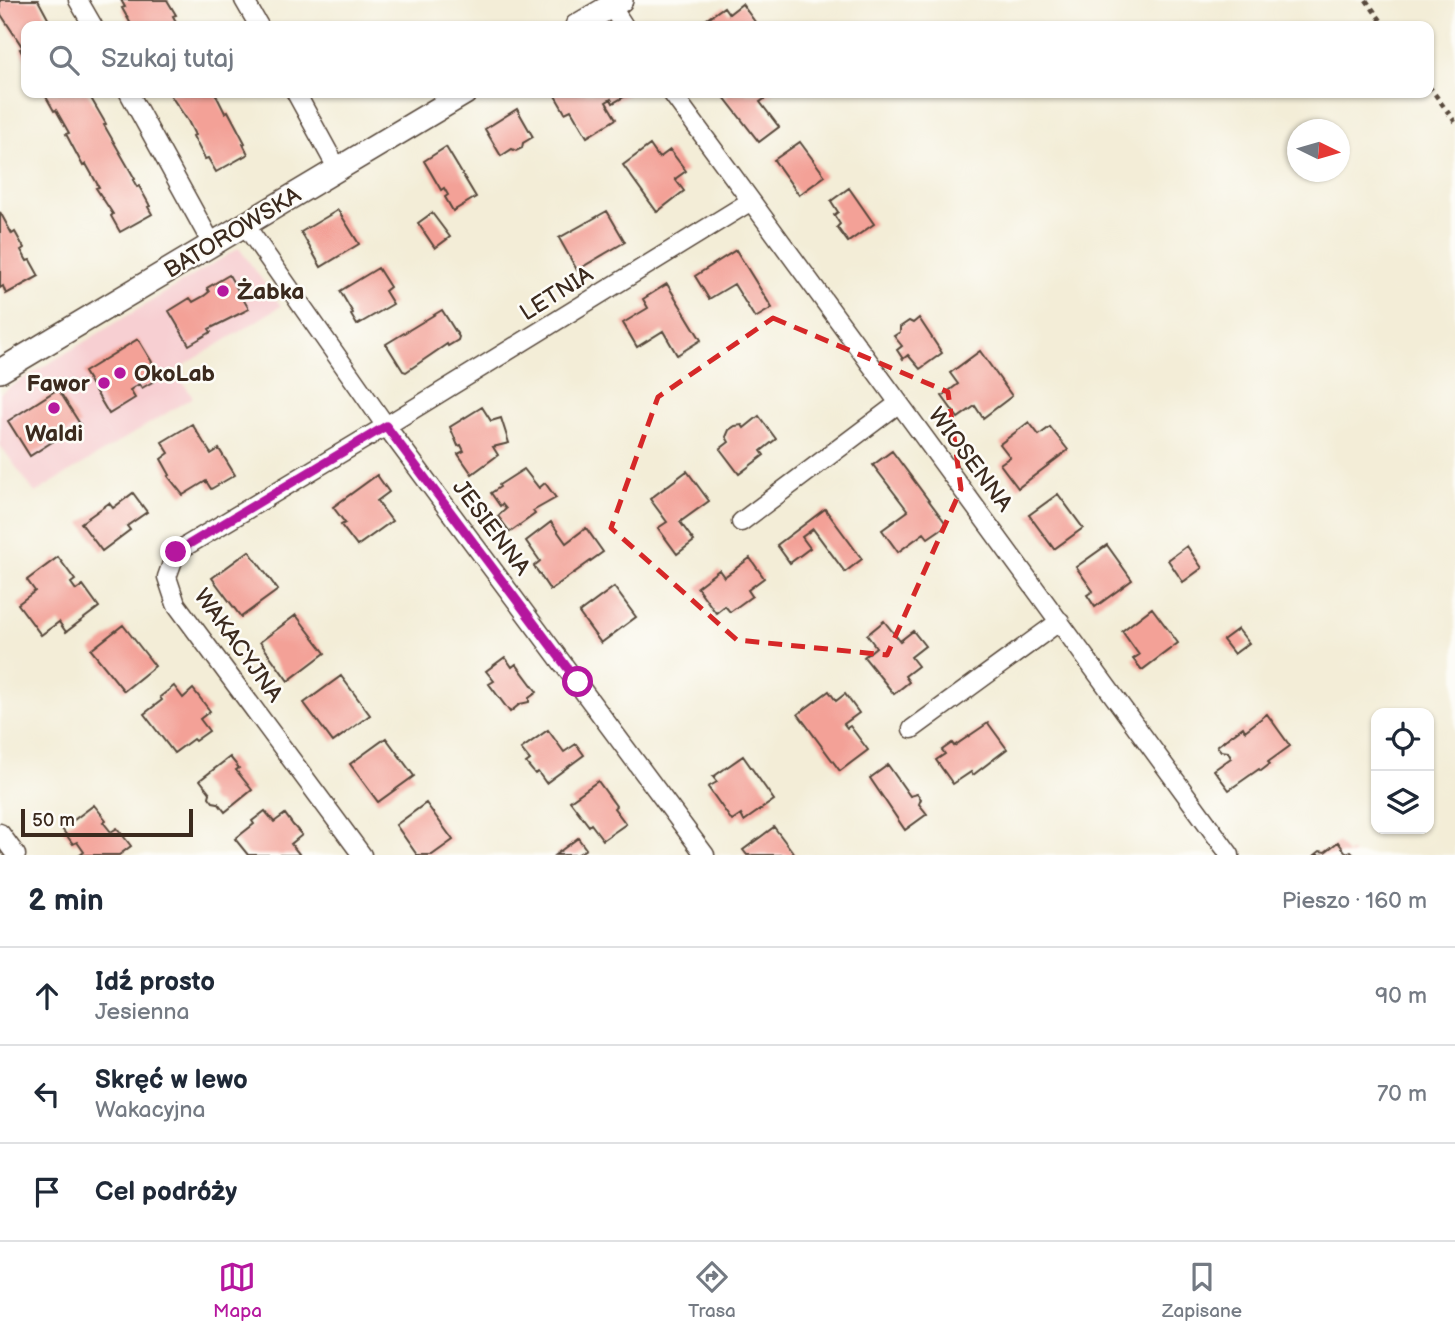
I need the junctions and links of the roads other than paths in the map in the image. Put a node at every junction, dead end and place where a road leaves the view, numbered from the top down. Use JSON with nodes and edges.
{"nodes":[{"id":1,"x":78,"y":0,"type":"edge"},
{"id":2,"x":244,"y":0,"type":"edge"},
{"id":3,"x":616,"y":3,"type":"edge"},
{"id":4,"x":90,"y":21,"type":"edge"},
{"id":5,"x":255,"y":21,"type":"edge"},
{"id":6,"x":585,"y":21,"type":"edge"},
{"id":7,"x":622,"y":21,"type":"edge"},
{"id":8,"x":132,"y":98,"type":"edge"},
{"id":9,"x":299,"y":98,"type":"edge"},
{"id":10,"x":456,"y":98,"type":"edge"},
{"id":11,"x":676,"y":98,"type":"edge"},
{"id":12,"x":337,"y":168,"type":"junction"},
{"id":13,"x":751,"y":201,"type":"junction"},
{"id":14,"x":245,"y":225,"type":"junction"},
{"id":15,"x":212,"y":244,"type":"junction"},
{"id":16,"x":2,"y":366,"type":"edge"},
{"id":17,"x":899,"y":403,"type":"junction"},
{"id":18,"x":386,"y":426,"type":"junction"},
{"id":19,"x":741,"y":522,"type":"dead end"},
{"id":20,"x":1060,"y":621,"type":"junction"},
{"id":21,"x":912,"y":729,"type":"dead end"},
{"id":22,"x":0,"y":833,"type":"edge"},
{"id":23,"x":1220,"y":852,"type":"edge"},
{"id":24,"x":16,"y":855,"type":"edge"},
{"id":25,"x":362,"y":855,"type":"edge"},
{"id":26,"x":705,"y":855,"type":"edge"}],
"edges":[{"from":1,"to":4,"type":"street"},
{"from":2,"to":5,"type":"street"},
{"from":3,"to":6,"type":"street"},
{"from":3,"to":7,"type":"street"},
{"from":8,"to":15,"type":"street"},
{"from":9,"to":12,"type":"street"},
{"from":10,"to":12,"type":"street","name":"BATOROWSKA"},
{"from":11,"to":13,"type":"street","name":"WIOSENNA"},
{"from":12,"to":14,"type":"street","name":"BATOROWSKA"},
{"from":13,"to":17,"type":"street","name":"WIOSENNA"},
{"from":13,"to":18,"type":"street","name":"LETNIA"},
{"from":14,"to":15,"type":"street","name":"BATOROWSKA"},
{"from":14,"to":18,"type":"street","name":"JESIENNA"},
{"from":15,"to":16,"type":"street","name":"BATOROWSKA"},
{"from":17,"to":19,"type":"street"},
{"from":17,"to":20,"type":"street","name":"WIOSENNA"},
{"from":18,"to":25,"type":"street","name":"WAKACYJNA"},
{"from":18,"to":26,"type":"street","name":"JESIENNA"},
{"from":20,"to":21,"type":"street"},
{"from":20,"to":23,"type":"street","name":"WIOSENNA"},
{"from":22,"to":24,"type":"street"}]}
